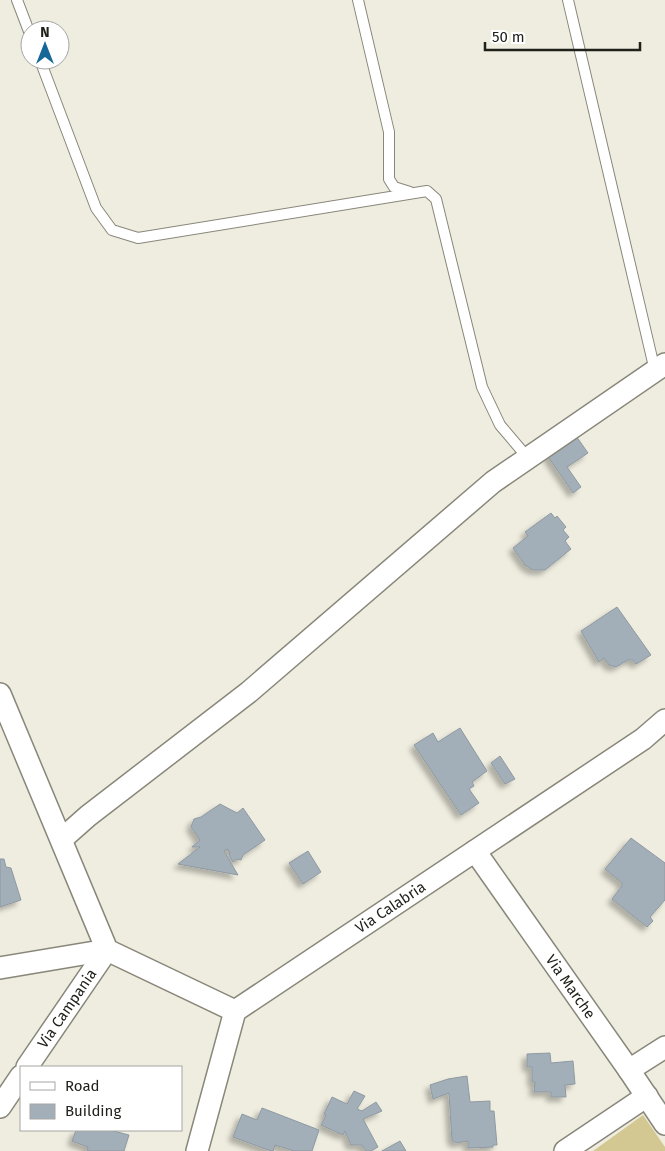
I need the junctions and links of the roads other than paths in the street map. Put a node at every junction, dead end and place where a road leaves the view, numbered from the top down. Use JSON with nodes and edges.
{"nodes":[{"id":1,"x":17,"y":0,"type":"edge"},
{"id":2,"x":358,"y":0,"type":"edge"},
{"id":3,"x":568,"y":0,"type":"edge"},
{"id":4,"x":25,"y":20,"type":"edge"},
{"id":5,"x":44,"y":70,"type":"edge"},
{"id":6,"x":413,"y":193,"type":"junction"},
{"id":7,"x":660,"y":368,"type":"edge"},
{"id":8,"x":528,"y":458,"type":"junction"},
{"id":9,"x":0,"y":694,"type":"edge"},
{"id":10,"x":665,"y":720,"type":"edge"},
{"id":11,"x":62,"y":840,"type":"junction"},
{"id":12,"x":475,"y":851,"type":"junction"},
{"id":13,"x":107,"y":950,"type":"junction"},
{"id":14,"x":0,"y":968,"type":"edge"},
{"id":15,"x":235,"y":1011,"type":"junction"},
{"id":16,"x":665,"y":1047,"type":"edge"},
{"id":17,"x":28,"y":1066,"type":"edge"},
{"id":18,"x":629,"y":1070,"type":"junction"},
{"id":19,"x":20,"y":1077,"type":"edge"},
{"id":20,"x":647,"y":1096,"type":"junction"},
{"id":21,"x":0,"y":1107,"type":"edge"},
{"id":22,"x":665,"y":1124,"type":"edge"},
{"id":23,"x":197,"y":1151,"type":"edge"},
{"id":24,"x":566,"y":1151,"type":"edge"}],
"edges":[{"from":1,"to":4,"type":"lane"},
{"from":2,"to":6,"type":"lane"},
{"from":3,"to":7,"type":"lane"},
{"from":5,"to":6,"type":"lane"},
{"from":6,"to":8,"type":"lane"},
{"from":7,"to":8,"type":"street"},
{"from":8,"to":11,"type":"street"},
{"from":9,"to":11,"type":"street"},
{"from":10,"to":12,"type":"street","name":"Via Calabria"},
{"from":11,"to":13,"type":"street"},
{"from":12,"to":15,"type":"street","name":"Via Calabria"},
{"from":12,"to":18,"type":"street","name":"Via Marche"},
{"from":13,"to":14,"type":"street"},
{"from":13,"to":15,"type":"street"},
{"from":13,"to":17,"type":"street","name":"Via Campania"},
{"from":15,"to":23,"type":"street"},
{"from":16,"to":18,"type":"street"},
{"from":18,"to":20,"type":"street","name":"Via Marche"},
{"from":19,"to":21,"type":"street"},
{"from":20,"to":22,"type":"street","name":"Via Marche"},
{"from":20,"to":24,"type":"street"}]}
